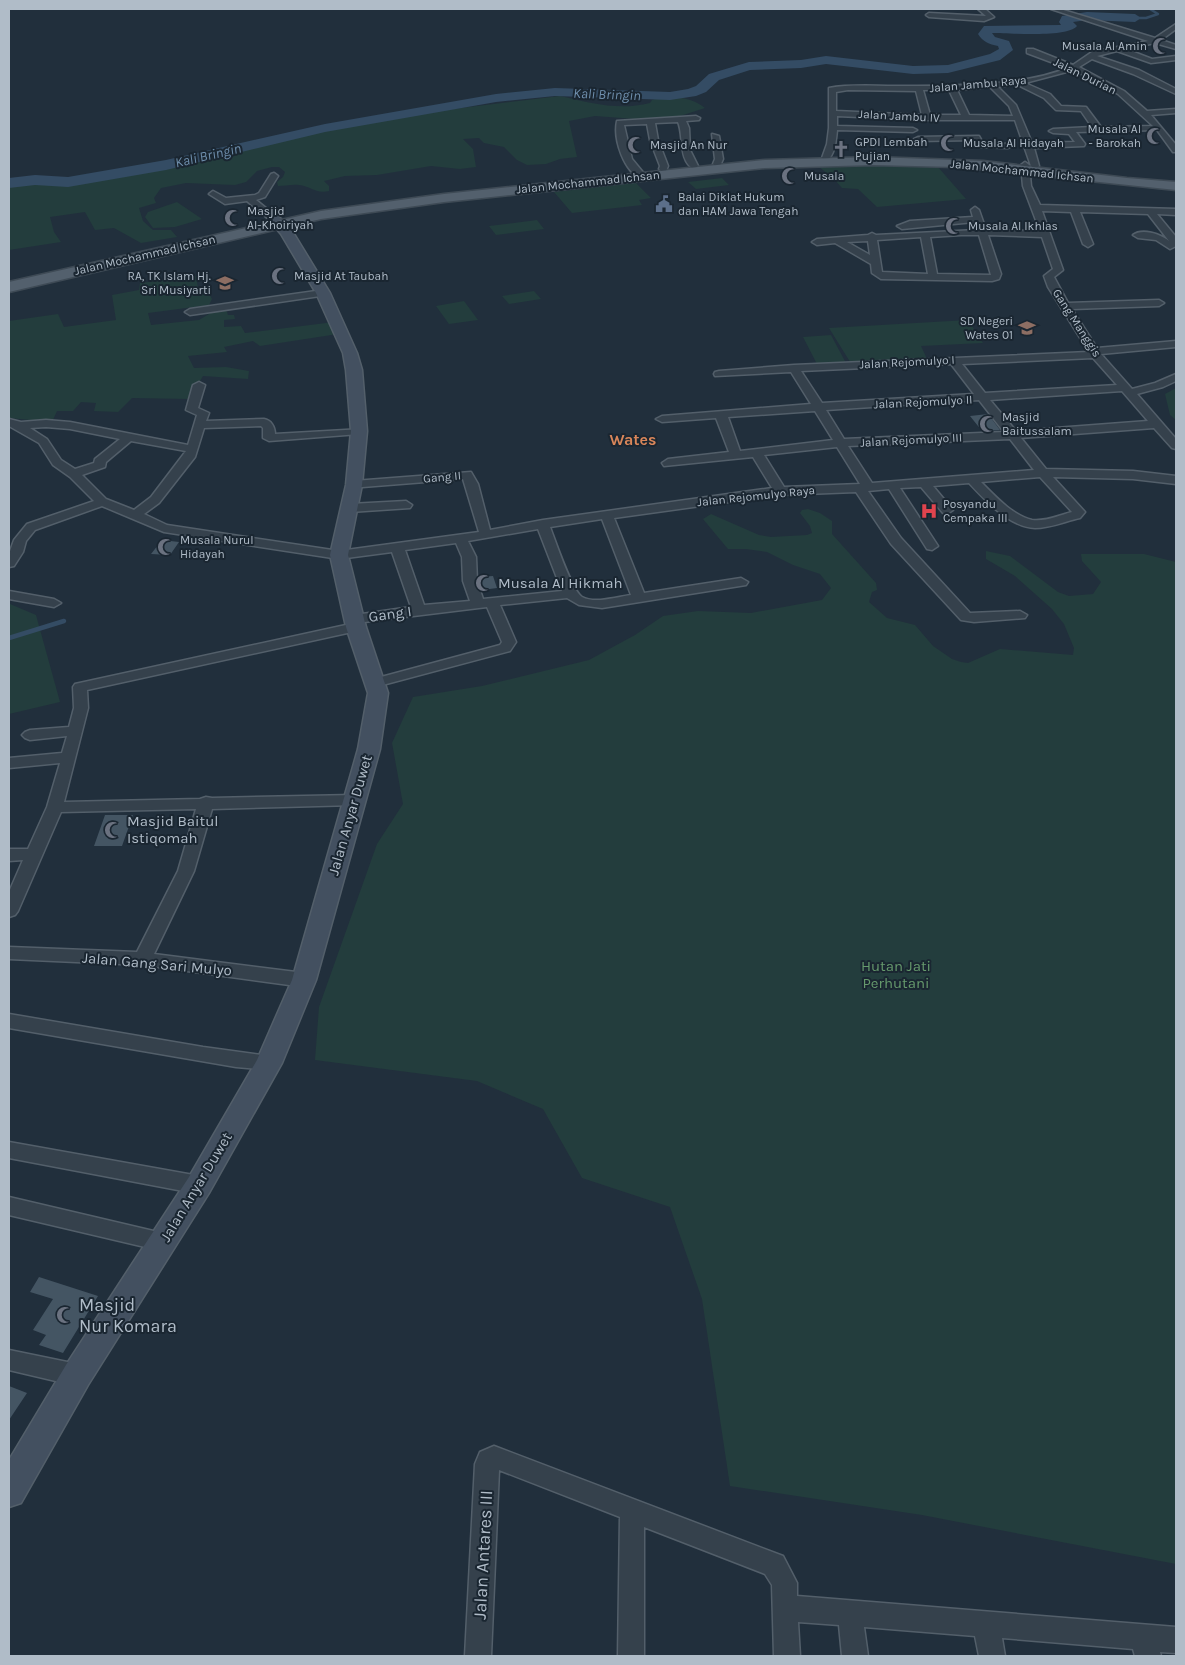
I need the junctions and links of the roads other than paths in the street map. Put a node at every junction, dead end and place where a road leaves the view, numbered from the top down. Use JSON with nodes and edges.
{"nodes":[{"id":1,"x":982,"y":9,"type":"edge"},
{"id":2,"x":992,"y":9,"type":"edge"},
{"id":3,"x":1054,"y":9,"type":"edge"},
{"id":4,"x":930,"y":15,"type":"dead end"},
{"id":5,"x":1176,"y":26,"type":"edge"},
{"id":6,"x":1157,"y":40,"type":"junction"},
{"id":7,"x":1176,"y":47,"type":"edge"},
{"id":8,"x":1119,"y":49,"type":"junction"},
{"id":9,"x":1030,"y":51,"type":"dead end"},
{"id":10,"x":1090,"y":56,"type":"junction"},
{"id":11,"x":1176,"y":58,"type":"edge"},
{"id":12,"x":1073,"y":68,"type":"junction"},
{"id":13,"x":1152,"y":70,"type":"dead end"},
{"id":14,"x":1136,"y":72,"type":"junction"},
{"id":15,"x":1018,"y":82,"type":"junction"},
{"id":16,"x":992,"y":85,"type":"junction"},
{"id":17,"x":920,"y":88,"type":"junction"},
{"id":18,"x":952,"y":88,"type":"junction"},
{"id":19,"x":1176,"y":92,"type":"edge"},
{"id":20,"x":1176,"y":111,"type":"edge"},
{"id":21,"x":832,"y":113,"type":"junction"},
{"id":22,"x":1146,"y":113,"type":"junction"},
{"id":23,"x":696,"y":118,"type":"dead end"},
{"id":24,"x":966,"y":118,"type":"junction"},
{"id":25,"x":1018,"y":118,"type":"junction"},
{"id":26,"x":681,"y":119,"type":"junction"},
{"id":27,"x":651,"y":121,"type":"junction"},
{"id":28,"x":935,"y":122,"type":"junction"},
{"id":29,"x":1168,"y":127,"type":"dead end"},
{"id":30,"x":833,"y":128,"type":"junction"},
{"id":31,"x":1158,"y":128,"type":"junction"},
{"id":32,"x":1098,"y":129,"type":"junction"},
{"id":33,"x":913,"y":130,"type":"dead end"},
{"id":34,"x":1053,"y":132,"type":"dead end"},
{"id":35,"x":1071,"y":132,"type":"junction"},
{"id":36,"x":715,"y":136,"type":"dead end"},
{"id":37,"x":1107,"y":137,"type":"dead end"},
{"id":38,"x":946,"y":138,"type":"junction"},
{"id":39,"x":1147,"y":138,"type":"dead end"},
{"id":40,"x":1157,"y":138,"type":"dead end"},
{"id":41,"x":1167,"y":138,"type":"junction"},
{"id":42,"x":918,"y":139,"type":"dead end"},
{"id":43,"x":1008,"y":146,"type":"dead end"},
{"id":44,"x":1029,"y":146,"type":"junction"},
{"id":45,"x":1176,"y":150,"type":"edge"},
{"id":46,"x":826,"y":158,"type":"junction"},
{"id":47,"x":868,"y":159,"type":"junction"},
{"id":48,"x":717,"y":164,"type":"junction"},
{"id":49,"x":694,"y":166,"type":"junction"},
{"id":50,"x":1030,"y":168,"type":"junction"},
{"id":51,"x":662,"y":169,"type":"junction"},
{"id":52,"x":639,"y":174,"type":"junction"},
{"id":53,"x":274,"y":176,"type":"dead end"},
{"id":54,"x":1176,"y":182,"type":"edge"},
{"id":55,"x":1176,"y":186,"type":"edge"},
{"id":56,"x":213,"y":194,"type":"dead end"},
{"id":57,"x":249,"y":198,"type":"junction"},
{"id":58,"x":1037,"y":208,"type":"junction"},
{"id":59,"x":1074,"y":209,"type":"junction"},
{"id":60,"x":1150,"y":211,"type":"junction"},
{"id":61,"x":1176,"y":212,"type":"edge"},
{"id":62,"x":276,"y":222,"type":"junction"},
{"id":63,"x":1135,"y":226,"type":"junction"},
{"id":64,"x":982,"y":232,"type":"junction"},
{"id":65,"x":925,"y":234,"type":"junction"},
{"id":66,"x":1046,"y":234,"type":"junction"},
{"id":67,"x":907,"y":235,"type":"junction"},
{"id":68,"x":872,"y":236,"type":"junction"},
{"id":69,"x":837,"y":240,"type":"junction"},
{"id":70,"x":817,"y":242,"type":"dead end"},
{"id":71,"x":1088,"y":244,"type":"dead end"},
{"id":72,"x":1173,"y":244,"type":"edge"},
{"id":73,"x":876,"y":263,"type":"junction"},
{"id":74,"x":933,"y":276,"type":"junction"},
{"id":75,"x":9,"y":281,"type":"edge"},
{"id":76,"x":9,"y":287,"type":"edge"},
{"id":77,"x":323,"y":293,"type":"junction"},
{"id":78,"x":1159,"y":303,"type":"dead end"},
{"id":79,"x":1065,"y":306,"type":"junction"},
{"id":80,"x":190,"y":312,"type":"dead end"},
{"id":81,"x":1176,"y":344,"type":"edge"},
{"id":82,"x":1095,"y":353,"type":"junction"},
{"id":83,"x":953,"y":360,"type":"junction"},
{"id":84,"x":794,"y":368,"type":"junction"},
{"id":85,"x":719,"y":374,"type":"dead end"},
{"id":86,"x":1176,"y":377,"type":"edge"},
{"id":87,"x":199,"y":386,"type":"dead end"},
{"id":88,"x":1126,"y":391,"type":"junction"},
{"id":89,"x":983,"y":398,"type":"junction"},
{"id":90,"x":819,"y":407,"type":"junction"},
{"id":91,"x":721,"y":414,"type":"junction"},
{"id":92,"x":662,"y":419,"type":"dead end"},
{"id":93,"x":14,"y":424,"type":"edge"},
{"id":94,"x":1156,"y":424,"type":"junction"},
{"id":95,"x":200,"y":425,"type":"junction"},
{"id":96,"x":359,"y":431,"type":"junction"},
{"id":97,"x":1014,"y":435,"type":"junction"},
{"id":98,"x":129,"y":437,"type":"junction"},
{"id":99,"x":840,"y":443,"type":"junction"},
{"id":100,"x":1176,"y":446,"type":"edge"},
{"id":101,"x":193,"y":449,"type":"junction"},
{"id":102,"x":756,"y":452,"type":"junction"},
{"id":103,"x":735,"y":454,"type":"junction"},
{"id":104,"x":668,"y":463,"type":"dead end"},
{"id":105,"x":1043,"y":473,"type":"junction"},
{"id":106,"x":74,"y":474,"type":"junction"},
{"id":107,"x":971,"y":478,"type":"junction"},
{"id":108,"x":1176,"y":480,"type":"edge"},
{"id":109,"x":924,"y":482,"type":"junction"},
{"id":110,"x":354,"y":485,"type":"junction"},
{"id":111,"x":892,"y":485,"type":"junction"},
{"id":112,"x":864,"y":487,"type":"junction"},
{"id":113,"x":780,"y":492,"type":"junction"},
{"id":114,"x":102,"y":502,"type":"junction"},
{"id":115,"x":406,"y":504,"type":"dead end"},
{"id":116,"x":350,"y":508,"type":"junction"},
{"id":117,"x":947,"y":510,"type":"dead end"},
{"id":118,"x":136,"y":514,"type":"junction"},
{"id":119,"x":607,"y":515,"type":"junction"},
{"id":120,"x":543,"y":524,"type":"junction"},
{"id":121,"x":486,"y":534,"type":"junction"},
{"id":122,"x":460,"y":539,"type":"junction"},
{"id":123,"x":932,"y":546,"type":"dead end"},
{"id":124,"x":397,"y":547,"type":"junction"},
{"id":125,"x":339,"y":554,"type":"junction"},
{"id":126,"x":9,"y":563,"type":"edge"},
{"id":127,"x":741,"y":582,"type":"dead end"},
{"id":128,"x":570,"y":594,"type":"junction"},
{"id":129,"x":9,"y":595,"type":"edge"},
{"id":130,"x":639,"y":598,"type":"junction"},
{"id":131,"x":54,"y":603,"type":"dead end"},
{"id":132,"x":485,"y":603,"type":"junction"},
{"id":133,"x":419,"y":610,"type":"junction"},
{"id":134,"x":1020,"y":615,"type":"dead end"},
{"id":135,"x":356,"y":623,"type":"junction"},
{"id":136,"x":375,"y":683,"type":"junction"},
{"id":137,"x":76,"y":731,"type":"junction"},
{"id":138,"x":30,"y":735,"type":"dead end"},
{"id":139,"x":69,"y":758,"type":"junction"},
{"id":140,"x":9,"y":763,"type":"edge"},
{"id":141,"x":355,"y":800,"type":"junction"},
{"id":142,"x":206,"y":802,"type":"junction"},
{"id":143,"x":55,"y":807,"type":"junction"},
{"id":144,"x":35,"y":854,"type":"junction"},
{"id":145,"x":9,"y":855,"type":"edge"},
{"id":146,"x":9,"y":911,"type":"edge"},
{"id":147,"x":9,"y":953,"type":"edge"},
{"id":148,"x":143,"y":959,"type":"junction"},
{"id":149,"x":304,"y":980,"type":"junction"},
{"id":150,"x":9,"y":1021,"type":"edge"},
{"id":151,"x":269,"y":1063,"type":"junction"},
{"id":152,"x":9,"y":1150,"type":"edge"},
{"id":153,"x":199,"y":1185,"type":"junction"},
{"id":154,"x":9,"y":1206,"type":"edge"},
{"id":155,"x":162,"y":1242,"type":"junction"},
{"id":156,"x":9,"y":1360,"type":"edge"},
{"id":157,"x":77,"y":1375,"type":"junction"},
{"id":158,"x":9,"y":1491,"type":"edge"},
{"id":159,"x":632,"y":1510,"type":"junction"},
{"id":160,"x":785,"y":1608,"type":"junction"},
{"id":161,"x":850,"y":1613,"type":"junction"},
{"id":162,"x":986,"y":1624,"type":"junction"},
{"id":163,"x":1176,"y":1640,"type":"edge"},
{"id":164,"x":1146,"y":1647,"type":"edge"},
{"id":165,"x":478,"y":1656,"type":"edge"},
{"id":166,"x":631,"y":1656,"type":"edge"},
{"id":167,"x":788,"y":1656,"type":"edge"},
{"id":168,"x":855,"y":1656,"type":"edge"},
{"id":169,"x":992,"y":1656,"type":"edge"}],
"edges":[{"from":1,"to":2,"type":"street"},
{"from":1,"to":4,"type":"street"},
{"from":3,"to":6,"type":"street"},
{"from":5,"to":6,"type":"street"},
{"from":6,"to":7,"type":"street"},
{"from":6,"to":8,"type":"street","name":"Jalan Jambu Raya"},
{"from":8,"to":10,"type":"street","name":"Jalan Jambu Raya"},
{"from":8,"to":11,"type":"street"},
{"from":9,"to":12,"type":"street","name":"Jalan Durian"},
{"from":10,"to":12,"type":"street","name":"Jalan Jambu Raya"},
{"from":10,"to":14,"type":"street"},
{"from":12,"to":15,"type":"street","name":"Jalan Jambu Raya"},
{"from":12,"to":22,"type":"street","name":"Jalan Durian"},
{"from":13,"to":14,"type":"street"},
{"from":14,"to":19,"type":"street"},
{"from":15,"to":16,"type":"street","name":"Jalan Jambu Raya"},
{"from":15,"to":32,"type":"street"},
{"from":16,"to":18,"type":"street","name":"Jalan Jambu Raya"},
{"from":16,"to":25,"type":"street","name":"Gang Manggis"},
{"from":17,"to":18,"type":"street","name":"Jalan Jambu Raya"},
{"from":17,"to":21,"type":"street","name":"Jalan Jambu Raya"},
{"from":17,"to":28,"type":"street"},
{"from":18,"to":24,"type":"street","name":"Jalan Jambu IV"},
{"from":20,"to":22,"type":"street"},
{"from":21,"to":28,"type":"street","name":"Jalan Jambu IV"},
{"from":21,"to":30,"type":"street","name":"Jalan Jambu Raya"},
{"from":22,"to":31,"type":"street","name":"Jalan Durian"},
{"from":23,"to":26,"type":"street"},
{"from":24,"to":25,"type":"street","name":"Jalan Jambu IV"},
{"from":24,"to":28,"type":"street","name":"Jalan Jambu IV"},
{"from":25,"to":44,"type":"street","name":"Gang Manggis"},
{"from":26,"to":27,"type":"street"},
{"from":26,"to":49,"type":"street"},
{"from":27,"to":51,"type":"street"},
{"from":27,"to":52,"type":"street"},
{"from":28,"to":38,"type":"street"},
{"from":29,"to":31,"type":"street"},
{"from":30,"to":33,"type":"street"},
{"from":30,"to":46,"type":"street","name":"Jalan Jambu Raya"},
{"from":31,"to":32,"type":"street"},
{"from":31,"to":41,"type":"street","name":"Jalan Durian"},
{"from":32,"to":35,"type":"street"},
{"from":34,"to":35,"type":"street"},
{"from":35,"to":44,"type":"street"},
{"from":36,"to":48,"type":"street"},
{"from":37,"to":39,"type":"street"},
{"from":38,"to":42,"type":"street"},
{"from":38,"to":43,"type":"street"},
{"from":40,"to":41,"type":"street"},
{"from":41,"to":45,"type":"street","name":"Jalan Durian"},
{"from":44,"to":50,"type":"street","name":"Gang Manggis"},
{"from":46,"to":47,"type":"main road","name":"Jalan Mochammad Ichsan"},
{"from":46,"to":48,"type":"main road","name":"Jalan Mochammad Ichsan"},
{"from":47,"to":50,"type":"main road","name":"Jalan Mochammad Ichsan"},
{"from":47,"to":52,"type":"main road","name":"Jalan Mochammad Ichsan"},
{"from":48,"to":49,"type":"main road","name":"Jalan Mochammad Ichsan"},
{"from":49,"to":51,"type":"main road","name":"Jalan Mochammad Ichsan"},
{"from":50,"to":54,"type":"main road","name":"Jalan Mochammad Ichsan"},
{"from":50,"to":55,"type":"main road","name":"Jalan Mochammad Ichsan"},
{"from":50,"to":58,"type":"street","name":"Gang Manggis"},
{"from":51,"to":52,"type":"main road","name":"Jalan Mochammad Ichsan"},
{"from":52,"to":62,"type":"main road","name":"Jalan Mochammad Ichsan"},
{"from":53,"to":57,"type":"street"},
{"from":56,"to":57,"type":"street"},
{"from":57,"to":62,"type":"street"},
{"from":58,"to":59,"type":"street"},
{"from":58,"to":66,"type":"street","name":"Gang Manggis"},
{"from":59,"to":63,"type":"street"},
{"from":59,"to":71,"type":"street"},
{"from":60,"to":61,"type":"street"},
{"from":60,"to":63,"type":"street"},
{"from":60,"to":72,"type":"street"},
{"from":62,"to":75,"type":"main road","name":"Jalan Mochammad Ichsan"},
{"from":62,"to":76,"type":"main road","name":"Jalan Mochammad Ichsan"},
{"from":62,"to":77,"type":"street","name":"Jalan Anyar Duwet"},
{"from":63,"to":72,"type":"street"},
{"from":64,"to":65,"type":"street"},
{"from":64,"to":66,"type":"street"},
{"from":64,"to":67,"type":"street"},
{"from":64,"to":74,"type":"street"},
{"from":65,"to":67,"type":"street"},
{"from":65,"to":74,"type":"street"},
{"from":66,"to":79,"type":"street","name":"Gang Manggis"},
{"from":67,"to":68,"type":"street"},
{"from":68,"to":69,"type":"street"},
{"from":68,"to":73,"type":"street"},
{"from":69,"to":70,"type":"street"},
{"from":69,"to":73,"type":"street"},
{"from":73,"to":74,"type":"street"},
{"from":77,"to":80,"type":"street"},
{"from":77,"to":96,"type":"street","name":"Jalan Anyar Duwet"},
{"from":78,"to":79,"type":"street"},
{"from":79,"to":82,"type":"street","name":"Gang Manggis"},
{"from":81,"to":82,"type":"street"},
{"from":82,"to":83,"type":"street","name":"Jalan Rejomulyo I"},
{"from":82,"to":88,"type":"street","name":"Gang Manggis"},
{"from":83,"to":84,"type":"street","name":"Jalan Rejomulyo I"},
{"from":83,"to":89,"type":"street"},
{"from":84,"to":85,"type":"street","name":"Jalan Rejomulyo I"},
{"from":84,"to":90,"type":"street"},
{"from":86,"to":88,"type":"street","name":"Jalan Rejomulyo II"},
{"from":87,"to":95,"type":"street"},
{"from":88,"to":89,"type":"street","name":"Jalan Rejomulyo II"},
{"from":88,"to":94,"type":"street","name":"Gang Manggis"},
{"from":89,"to":90,"type":"street","name":"Jalan Rejomulyo II"},
{"from":89,"to":97,"type":"street"},
{"from":90,"to":91,"type":"street","name":"Jalan Rejomulyo II"},
{"from":90,"to":99,"type":"street"},
{"from":91,"to":92,"type":"street","name":"Jalan Rejomulyo II"},
{"from":91,"to":103,"type":"street"},
{"from":93,"to":98,"type":"street"},
{"from":93,"to":106,"type":"street"},
{"from":94,"to":97,"type":"street","name":"Jalan Rejomulyo III"},
{"from":94,"to":100,"type":"street","name":"Gang Manggis"},
{"from":95,"to":96,"type":"street"},
{"from":95,"to":101,"type":"street"},
{"from":96,"to":110,"type":"street","name":"Jalan Anyar Duwet"},
{"from":97,"to":99,"type":"street","name":"Jalan Rejomulyo III"},
{"from":97,"to":105,"type":"street"},
{"from":98,"to":101,"type":"street"},
{"from":98,"to":106,"type":"street"},
{"from":99,"to":102,"type":"street","name":"Jalan Rejomulyo III"},
{"from":99,"to":112,"type":"street"},
{"from":101,"to":118,"type":"street"},
{"from":102,"to":103,"type":"street","name":"Jalan Rejomulyo III"},
{"from":102,"to":113,"type":"street"},
{"from":103,"to":104,"type":"street","name":"Jalan Rejomulyo III"},
{"from":105,"to":107,"type":"street","name":"Jalan Rejomulyo Raya"},
{"from":105,"to":107,"type":"street"},
{"from":105,"to":108,"type":"street","name":"Jalan Rejomulyo Raya"},
{"from":106,"to":114,"type":"street"},
{"from":107,"to":109,"type":"street","name":"Jalan Rejomulyo Raya"},
{"from":109,"to":111,"type":"street","name":"Jalan Rejomulyo Raya"},
{"from":109,"to":117,"type":"street"},
{"from":110,"to":116,"type":"street","name":"Jalan Anyar Duwet"},
{"from":110,"to":121,"type":"street","name":"Gang II"},
{"from":111,"to":112,"type":"street","name":"Jalan Rejomulyo Raya"},
{"from":111,"to":123,"type":"street"},
{"from":112,"to":113,"type":"street","name":"Jalan Rejomulyo Raya"},
{"from":112,"to":134,"type":"street"},
{"from":113,"to":119,"type":"street","name":"Jalan Rejomulyo Raya"},
{"from":114,"to":118,"type":"street","name":"Jalan Rejomulyo Raya"},
{"from":114,"to":126,"type":"street"},
{"from":115,"to":116,"type":"street"},
{"from":116,"to":125,"type":"street","name":"Jalan Anyar Duwet"},
{"from":118,"to":125,"type":"street","name":"Jalan Rejomulyo Raya"},
{"from":119,"to":120,"type":"street","name":"Jalan Rejomulyo Raya"},
{"from":119,"to":130,"type":"street"},
{"from":120,"to":121,"type":"street","name":"Jalan Rejomulyo Raya"},
{"from":120,"to":128,"type":"street"},
{"from":121,"to":122,"type":"street","name":"Jalan Rejomulyo Raya"},
{"from":122,"to":124,"type":"street","name":"Jalan Rejomulyo Raya"},
{"from":122,"to":132,"type":"street"},
{"from":124,"to":125,"type":"street","name":"Jalan Rejomulyo Raya"},
{"from":124,"to":133,"type":"street","name":"Gang I"},
{"from":125,"to":135,"type":"street","name":"Jalan Anyar Duwet"},
{"from":127,"to":130,"type":"street"},
{"from":128,"to":130,"type":"street"},
{"from":128,"to":132,"type":"street"},
{"from":129,"to":131,"type":"street"},
{"from":132,"to":133,"type":"street"},
{"from":132,"to":136,"type":"street"},
{"from":133,"to":135,"type":"street","name":"Gang I"},
{"from":135,"to":136,"type":"street","name":"Jalan Anyar Duwet"},
{"from":135,"to":137,"type":"street","name":"Gang I"},
{"from":136,"to":141,"type":"street","name":"Jalan Anyar Duwet"},
{"from":137,"to":138,"type":"street"},
{"from":137,"to":139,"type":"street"},
{"from":139,"to":140,"type":"street"},
{"from":139,"to":143,"type":"street"},
{"from":141,"to":142,"type":"street"},
{"from":141,"to":149,"type":"street","name":"Jalan Anyar Duwet"},
{"from":142,"to":143,"type":"street"},
{"from":142,"to":148,"type":"street"},
{"from":143,"to":144,"type":"street"},
{"from":144,"to":145,"type":"street"},
{"from":144,"to":146,"type":"street"},
{"from":147,"to":148,"type":"street","name":"Jalan Gang Sari Mulyo"},
{"from":148,"to":149,"type":"street","name":"Jalan Gang Sari Mulyo"},
{"from":149,"to":151,"type":"street","name":"Jalan Anyar Duwet"},
{"from":150,"to":151,"type":"street"},
{"from":151,"to":153,"type":"street","name":"Jalan Anyar Duwet"},
{"from":152,"to":153,"type":"street"},
{"from":153,"to":155,"type":"street","name":"Jalan Anyar Duwet"},
{"from":154,"to":155,"type":"street"},
{"from":155,"to":157,"type":"street","name":"Jalan Anyar Duwet"},
{"from":156,"to":157,"type":"street"},
{"from":157,"to":158,"type":"street","name":"Jalan Anyar Duwet"},
{"from":159,"to":160,"type":"street"},
{"from":159,"to":165,"type":"street","name":"Jalan Antares III"},
{"from":159,"to":166,"type":"street"},
{"from":160,"to":161,"type":"street"},
{"from":160,"to":167,"type":"street"},
{"from":161,"to":162,"type":"street"},
{"from":161,"to":168,"type":"street"},
{"from":162,"to":164,"type":"street"},
{"from":162,"to":169,"type":"street"},
{"from":163,"to":164,"type":"street"}]}
